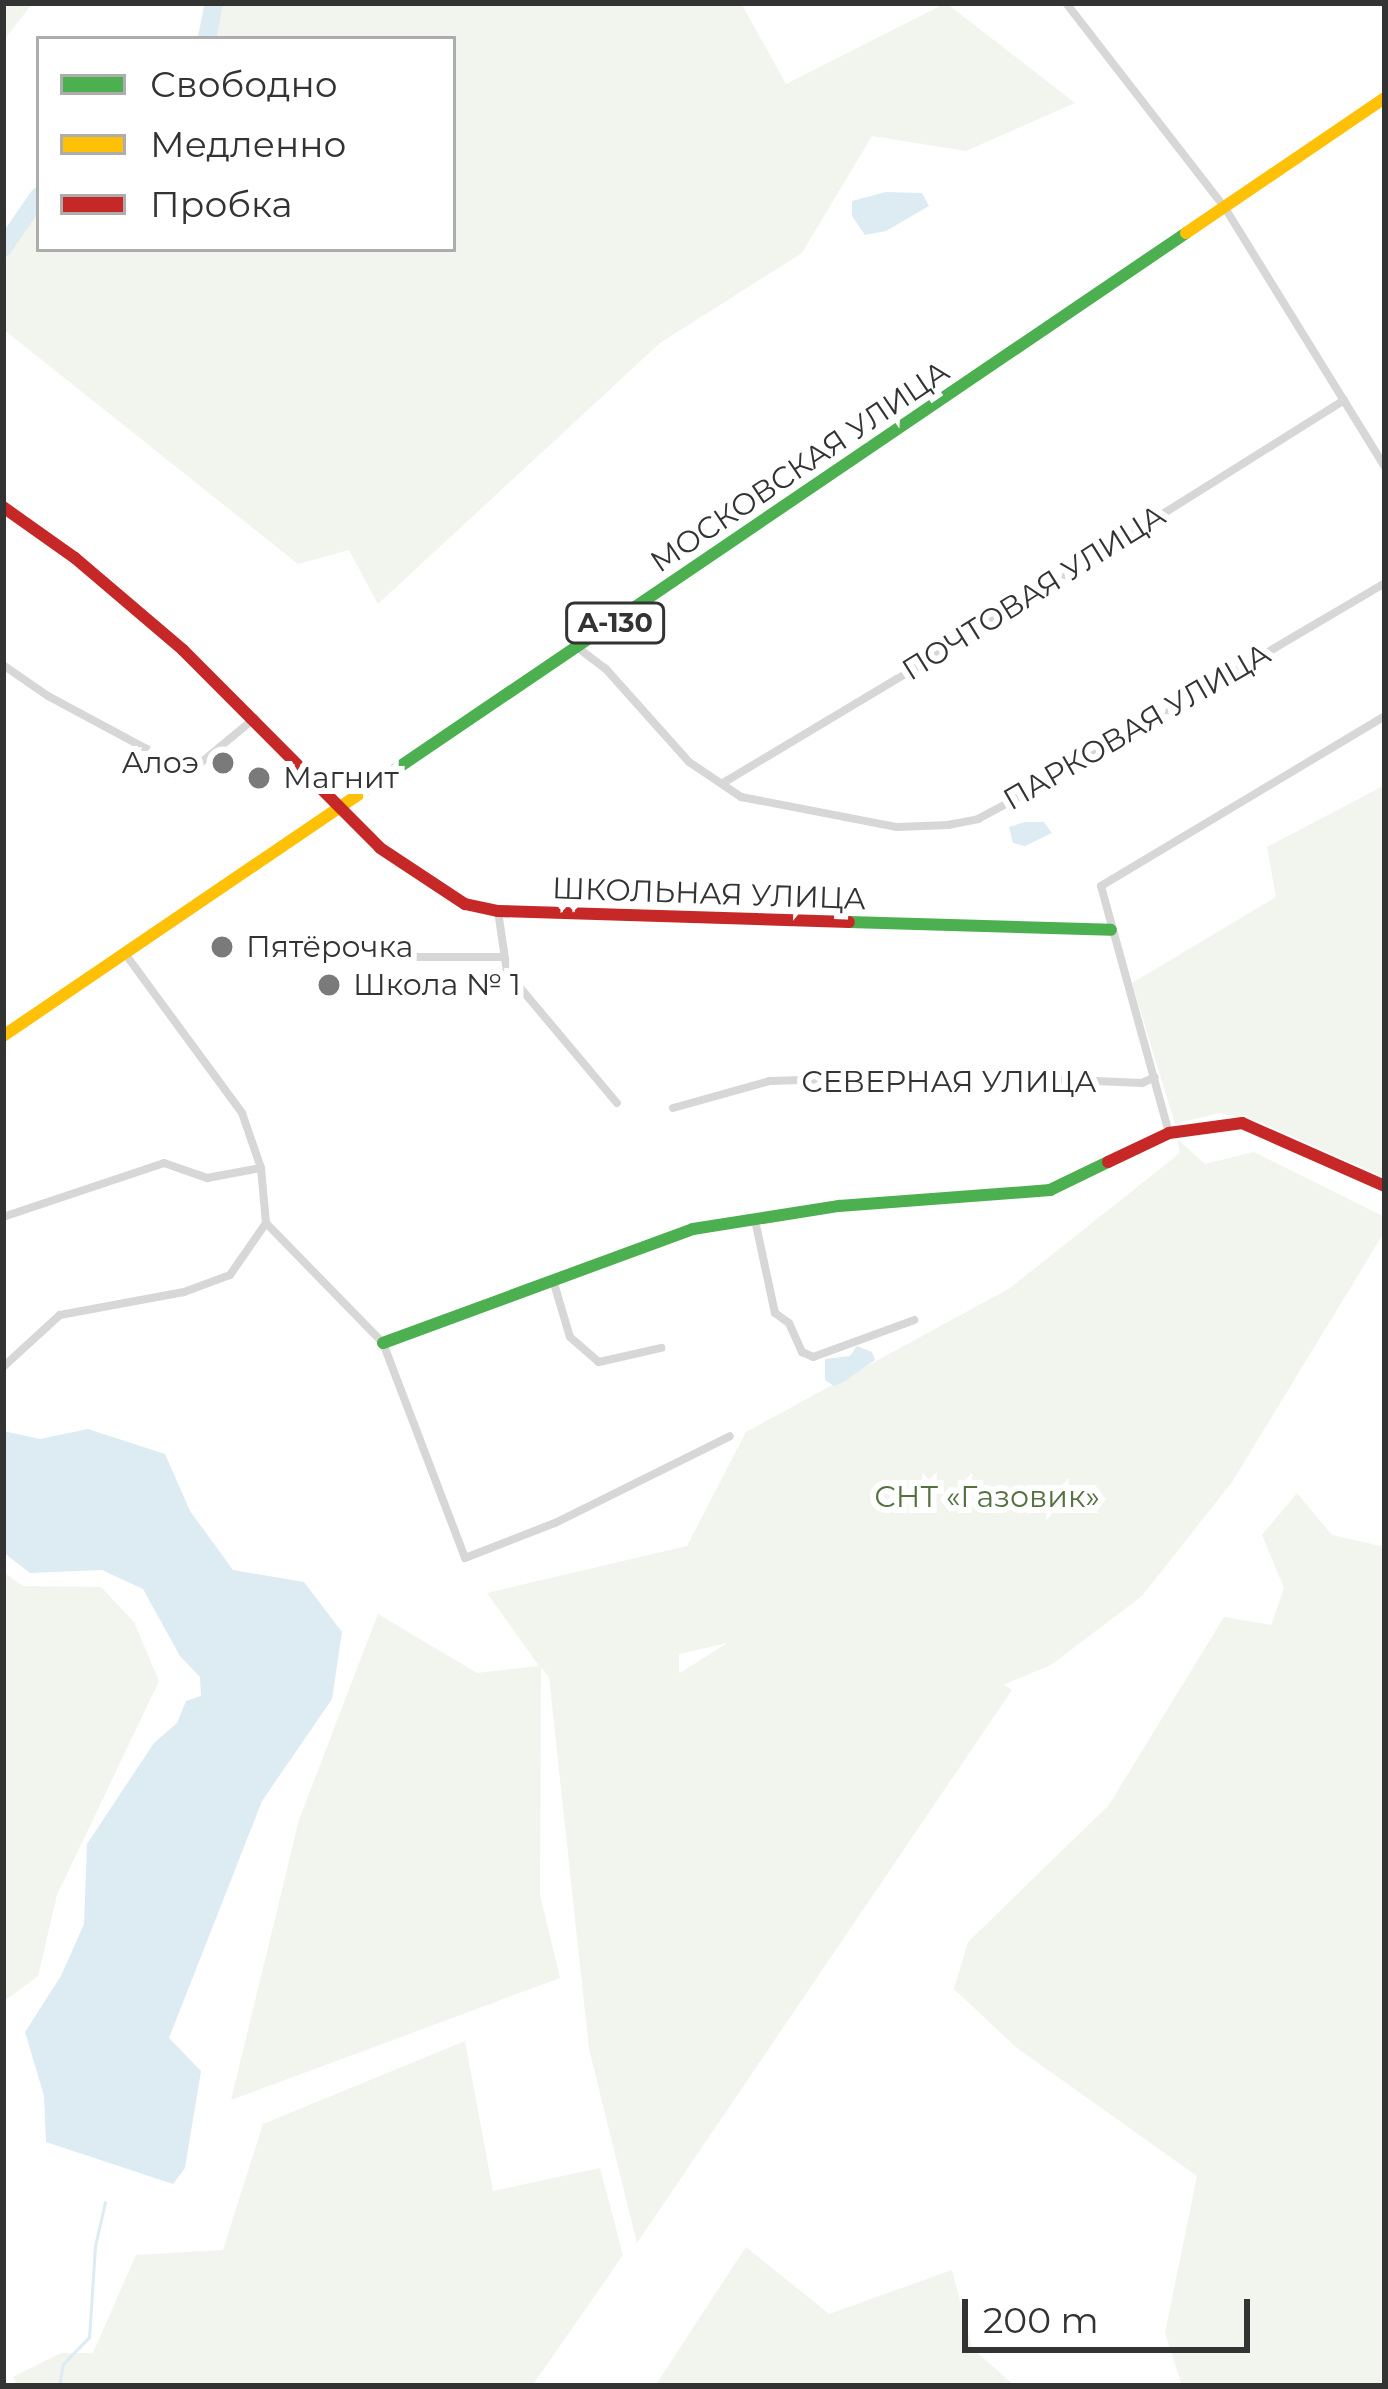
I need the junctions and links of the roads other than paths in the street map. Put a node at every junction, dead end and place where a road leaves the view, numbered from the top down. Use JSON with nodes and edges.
{"nodes":[{"id":1,"x":1066,"y":3,"type":"edge"},
{"id":2,"x":1385,"y":98,"type":"edge"},
{"id":3,"x":1225,"y":208,"type":"junction"},
{"id":4,"x":1344,"y":400,"type":"junction"},
{"id":5,"x":1385,"y":467,"type":"edge"},
{"id":6,"x":3,"y":508,"type":"edge"},
{"id":7,"x":1385,"y":583,"type":"edge"},
{"id":8,"x":578,"y":648,"type":"junction"},
{"id":9,"x":3,"y":665,"type":"edge"},
{"id":10,"x":1385,"y":716,"type":"edge"},
{"id":11,"x":255,"y":718,"type":"junction"},
{"id":12,"x":723,"y":783,"type":"junction"},
{"id":13,"x":337,"y":809,"type":"junction"},
{"id":14,"x":498,"y":911,"type":"junction"},
{"id":15,"x":1111,"y":930,"type":"junction"},
{"id":16,"x":125,"y":954,"type":"junction"},
{"id":17,"x":407,"y":957,"type":"dead end"},
{"id":18,"x":504,"y":957,"type":"junction"},
{"id":19,"x":3,"y":1036,"type":"edge"},
{"id":20,"x":1155,"y":1077,"type":"junction"},
{"id":21,"x":617,"y":1103,"type":"dead end"},
{"id":22,"x":673,"y":1108,"type":"dead end"},
{"id":23,"x":1169,"y":1133,"type":"junction"},
{"id":24,"x":261,"y":1168,"type":"junction"},
{"id":25,"x":1385,"y":1186,"type":"edge"},
{"id":26,"x":3,"y":1217,"type":"edge"},
{"id":27,"x":755,"y":1220,"type":"junction"},
{"id":28,"x":266,"y":1223,"type":"junction"},
{"id":29,"x":553,"y":1280,"type":"junction"},
{"id":30,"x":914,"y":1320,"type":"dead end"},
{"id":31,"x":383,"y":1343,"type":"junction"},
{"id":32,"x":661,"y":1348,"type":"dead end"},
{"id":33,"x":3,"y":1367,"type":"edge"},
{"id":34,"x":730,"y":1436,"type":"dead end"}],
"edges":[{"from":1,"to":3,"type":"street"},
{"from":2,"to":3,"type":"main road","name":"МОСКОВСКАЯ УЛИЦА","number":"А-130"},
{"from":3,"to":4,"type":"street"},
{"from":3,"to":8,"type":"main road","name":"МОСКОВСКАЯ УЛИЦА","number":"А-130"},
{"from":4,"to":5,"type":"street"},
{"from":4,"to":12,"type":"street","name":"ПОЧТОВАЯ УЛИЦА"},
{"from":6,"to":11,"type":"main road","name":"ШКОЛЬНАЯ УЛИЦА"},
{"from":7,"to":12,"type":"street","name":"ПАРКОВАЯ УЛИЦА"},
{"from":8,"to":12,"type":"street","name":"ПАРКОВАЯ УЛИЦА"},
{"from":8,"to":13,"type":"main road","name":"МОСКОВСКАЯ УЛИЦА","number":"А-130"},
{"from":9,"to":11,"type":"street"},
{"from":10,"to":15,"type":"street"},
{"from":11,"to":13,"type":"main road","name":"ШКОЛЬНАЯ УЛИЦА"},
{"from":13,"to":14,"type":"main road","name":"ШКОЛЬНАЯ УЛИЦА"},
{"from":13,"to":16,"type":"main road","name":"МОСКОВСКАЯ УЛИЦА","number":"А-130"},
{"from":14,"to":15,"type":"main road","name":"ШКОЛЬНАЯ УЛИЦА"},
{"from":14,"to":18,"type":"street"},
{"from":15,"to":20,"type":"street"},
{"from":16,"to":19,"type":"main road","name":"МОСКОВСКАЯ УЛИЦА","number":"А-130"},
{"from":16,"to":24,"type":"street"},
{"from":17,"to":18,"type":"street"},
{"from":18,"to":21,"type":"street"},
{"from":20,"to":22,"type":"street","name":"СЕВЕРНАЯ УЛИЦА"},
{"from":20,"to":23,"type":"street"},
{"from":23,"to":25,"type":"main road"},
{"from":23,"to":27,"type":"main road"},
{"from":24,"to":26,"type":"street"},
{"from":24,"to":28,"type":"street"},
{"from":27,"to":29,"type":"main road"},
{"from":27,"to":30,"type":"street"},
{"from":28,"to":31,"type":"street"},
{"from":28,"to":33,"type":"street"},
{"from":29,"to":31,"type":"main road"},
{"from":29,"to":32,"type":"street"},
{"from":31,"to":34,"type":"street"}]}
